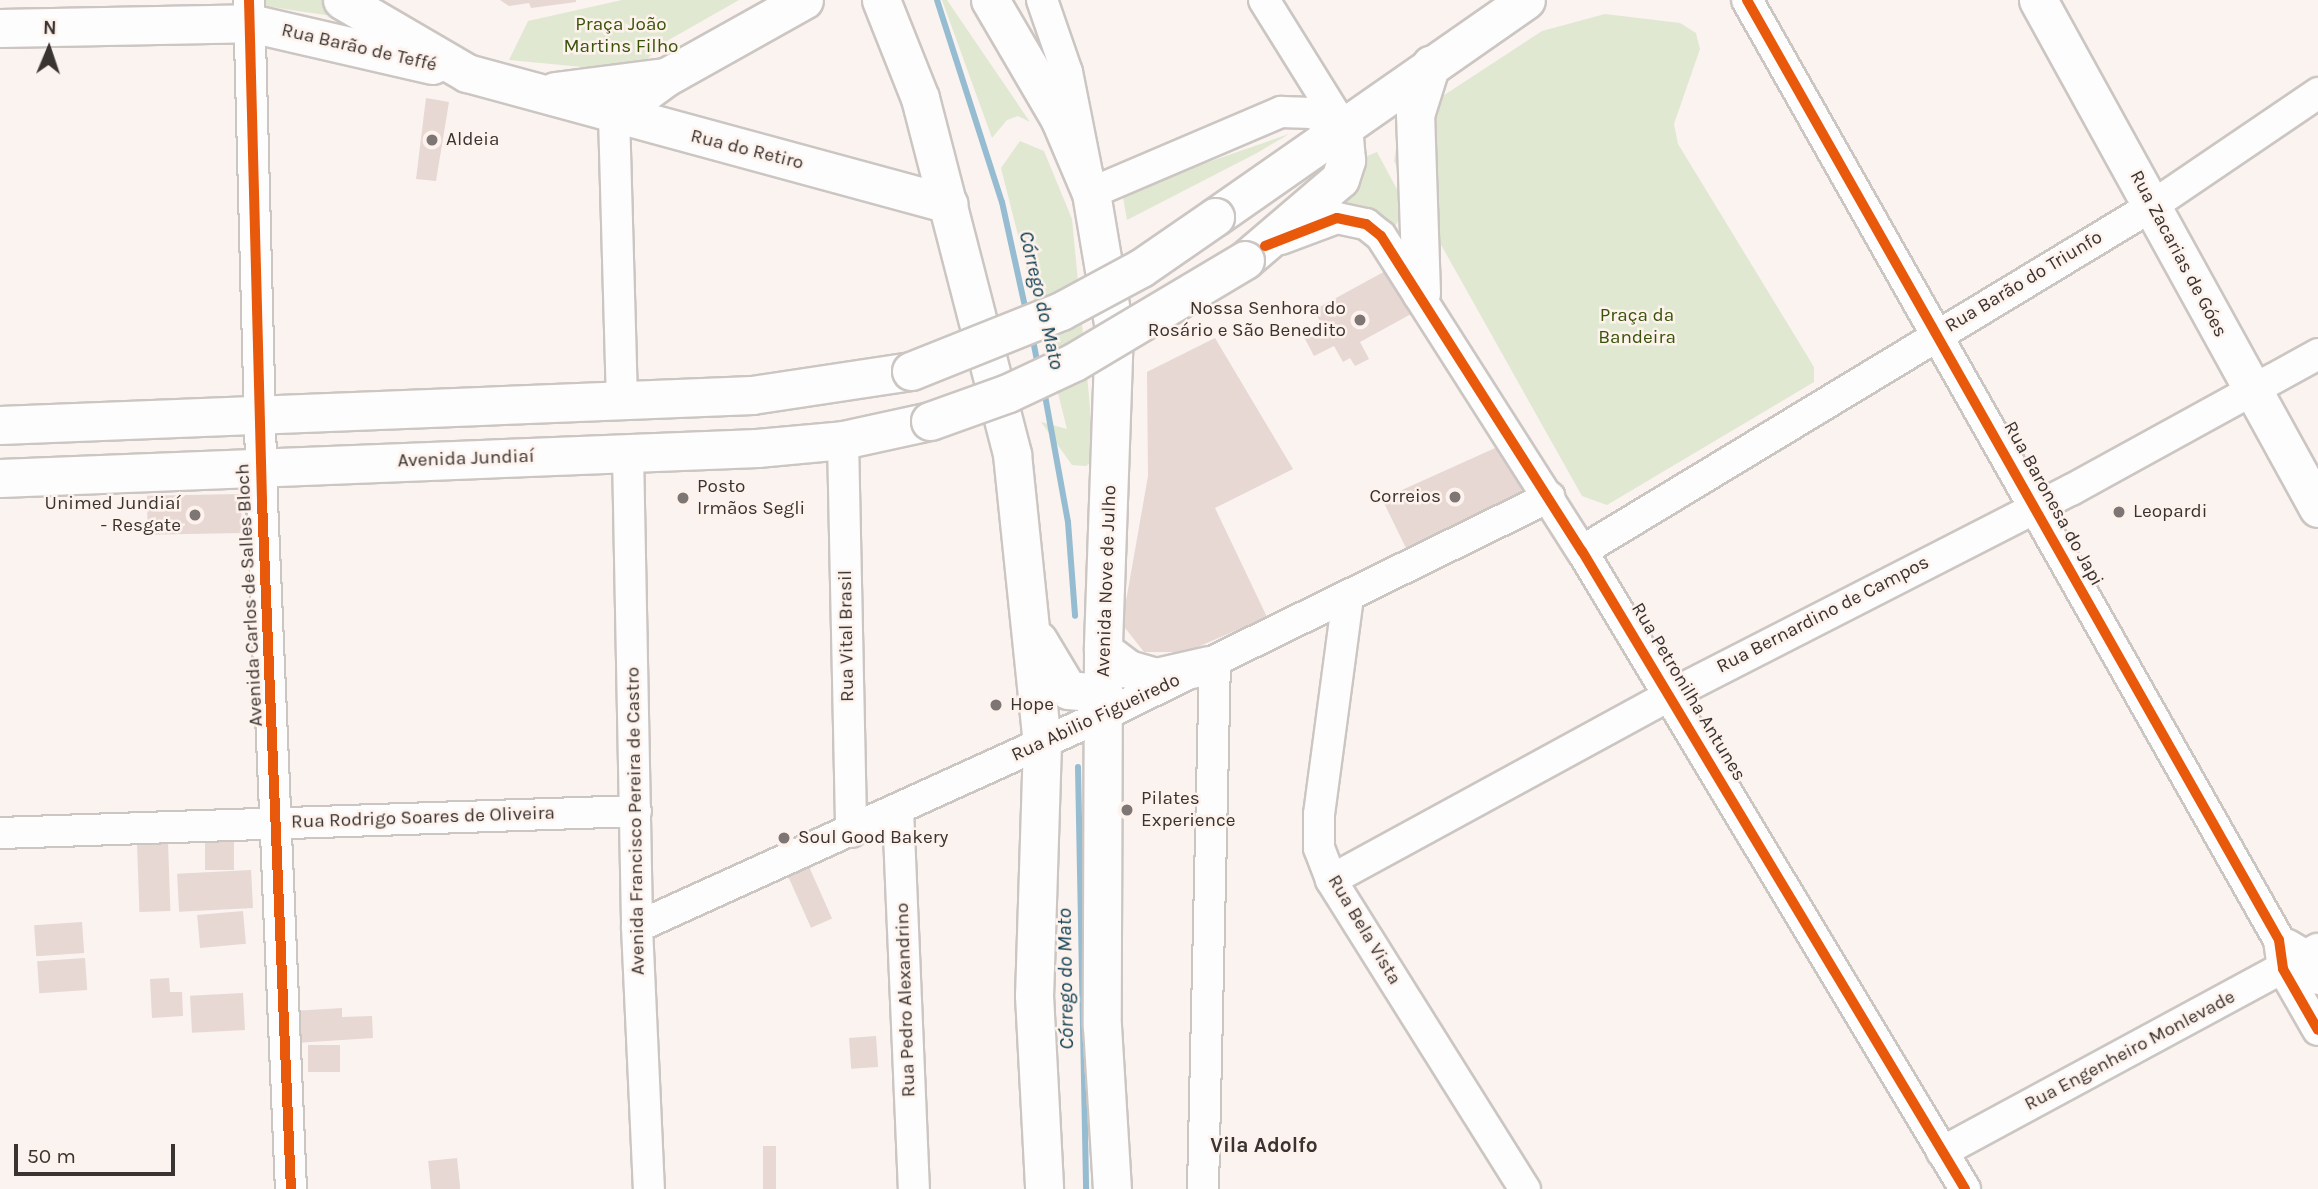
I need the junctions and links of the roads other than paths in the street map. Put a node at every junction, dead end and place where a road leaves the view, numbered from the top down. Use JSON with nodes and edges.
{"nodes":[{"id":1,"x":342,"y":0,"type":"edge"},
{"id":2,"x":804,"y":0,"type":"edge"},
{"id":3,"x":881,"y":0,"type":"edge"},
{"id":4,"x":981,"y":0,"type":"edge"},
{"id":5,"x":990,"y":0,"type":"edge"},
{"id":6,"x":1042,"y":0,"type":"edge"},
{"id":7,"x":1264,"y":0,"type":"edge"},
{"id":8,"x":1526,"y":0,"type":"edge"},
{"id":9,"x":1747,"y":0,"type":"edge"},
{"id":10,"x":2038,"y":0,"type":"edge"},
{"id":11,"x":249,"y":12,"type":"edge"},
{"id":12,"x":0,"y":28,"type":"edge"},
{"id":13,"x":1016,"y":38,"type":"junction"},
{"id":14,"x":1431,"y":64,"type":"junction"},
{"id":15,"x":467,"y":72,"type":"junction"},
{"id":16,"x":672,"y":74,"type":"junction"},
{"id":17,"x":547,"y":92,"type":"junction"},
{"id":18,"x":2318,"y":93,"type":"edge"},
{"id":19,"x":614,"y":115,"type":"junction"},
{"id":20,"x":1343,"y":128,"type":"junction"},
{"id":21,"x":674,"y":131,"type":"junction"},
{"id":22,"x":1091,"y":193,"type":"junction"},
{"id":23,"x":949,"y":204,"type":"junction"},
{"id":24,"x":2152,"y":206,"type":"junction"},
{"id":25,"x":1255,"y":253,"type":"junction"},
{"id":26,"x":1421,"y":293,"type":"junction"},
{"id":27,"x":1938,"y":334,"type":"junction"},
{"id":28,"x":2318,"y":354,"type":"edge"},
{"id":29,"x":2251,"y":389,"type":"junction"},
{"id":30,"x":622,"y":402,"type":"junction"},
{"id":31,"x":260,"y":412,"type":"junction"},
{"id":32,"x":0,"y":425,"type":"edge"},
{"id":33,"x":843,"y":440,"type":"junction"},
{"id":34,"x":628,"y":453,"type":"junction"},
{"id":35,"x":261,"y":467,"type":"junction"},
{"id":36,"x":0,"y":478,"type":"edge"},
{"id":37,"x":1549,"y":497,"type":"junction"},
{"id":38,"x":2035,"y":507,"type":"junction"},
{"id":39,"x":2318,"y":508,"type":"edge"},
{"id":40,"x":1582,"y":551,"type":"junction"},
{"id":41,"x":1348,"y":597,"type":"junction"},
{"id":42,"x":1031,"y":627,"type":"junction"},
{"id":43,"x":1212,"y":664,"type":"junction"},
{"id":44,"x":1103,"y":683,"type":"junction"},
{"id":45,"x":1670,"y":695,"type":"junction"},
{"id":46,"x":1042,"y":743,"type":"junction"},
{"id":47,"x":898,"y":810,"type":"junction"},
{"id":48,"x":636,"y":811,"type":"junction"},
{"id":49,"x":278,"y":822,"type":"junction"},
{"id":50,"x":851,"y":832,"type":"junction"},
{"id":51,"x":0,"y":833,"type":"edge"},
{"id":52,"x":1331,"y":880,"type":"junction"},
{"id":53,"x":637,"y":927,"type":"junction"},
{"id":54,"x":2301,"y":958,"type":"edge"},
{"id":55,"x":2318,"y":1030,"type":"edge"},
{"id":56,"x":1942,"y":1152,"type":"junction"},
{"id":57,"x":291,"y":1189,"type":"edge"},
{"id":58,"x":649,"y":1189,"type":"edge"},
{"id":59,"x":914,"y":1189,"type":"edge"},
{"id":60,"x":1044,"y":1189,"type":"edge"},
{"id":61,"x":1112,"y":1189,"type":"edge"},
{"id":62,"x":1203,"y":1189,"type":"edge"},
{"id":63,"x":1525,"y":1189,"type":"edge"},
{"id":64,"x":1965,"y":1189,"type":"edge"}],
"edges":[{"from":1,"to":15,"type":"main road","name":"Rua do Retiro"},
{"from":2,"to":16,"type":"main road"},
{"from":3,"to":23,"type":"main road"},
{"from":4,"to":13,"type":"main road"},
{"from":5,"to":13,"type":"main road","name":"Avenida Nove de Julho"},
{"from":6,"to":22,"type":"street"},
{"from":7,"to":20,"type":"street"},
{"from":8,"to":14,"type":"main road"},
{"from":9,"to":27,"type":"street","name":"Rua Baronesa do Japi"},
{"from":10,"to":24,"type":"main road","name":"Rua Zacarias de Góes"},
{"from":11,"to":12,"type":"main road","name":"Rua Barão de Teffé"},
{"from":11,"to":15,"type":"main road","name":"Rua Barão de Teffé"},
{"from":11,"to":31,"type":"street","name":"Avenida Carlos de Salles Bloch"},
{"from":13,"to":22,"type":"main road","name":"Avenida Nove de Julho"},
{"from":14,"to":20,"type":"main road"},
{"from":14,"to":26,"type":"main road"},
{"from":15,"to":17,"type":"main road","name":"Rua do Retiro"},
{"from":16,"to":17,"type":"main road","name":"Rua do Retiro"},
{"from":16,"to":19,"type":"main road"},
{"from":16,"to":21,"type":"main road"},
{"from":17,"to":19,"type":"main road","name":"Rua do Retiro"},
{"from":18,"to":24,"type":"street","name":"Rua Barão do Triunfo"},
{"from":19,"to":21,"type":"main road","name":"Rua do Retiro"},
{"from":19,"to":30,"type":"street"},
{"from":20,"to":22,"type":"street"},
{"from":20,"to":25,"type":"main road","name":"Avenida Jundiaí"},
{"from":20,"to":30,"type":"main road","bridge":true},
{"from":21,"to":23,"type":"main road","name":"Rua do Retiro"},
{"from":22,"to":44,"type":"main road","name":"Avenida Nove de Julho"},
{"from":23,"to":42,"type":"main road"},
{"from":24,"to":27,"type":"street","name":"Rua Barão do Triunfo"},
{"from":24,"to":29,"type":"main road","name":"Rua Zacarias de Góes"},
{"from":25,"to":26,"type":"street","name":"Rua Petronilha Antunes"},
{"from":25,"to":33,"type":"main road","name":"Avenida Jundiaí","bridge":true},
{"from":26,"to":37,"type":"street","name":"Rua Petronilha Antunes"},
{"from":27,"to":38,"type":"street","name":"Rua Baronesa do Japi"},
{"from":27,"to":40,"type":"street","name":"Rua Barão do Triunfo"},
{"from":28,"to":29,"type":"street","name":"Rua Bernardino de Campos"},
{"from":29,"to":38,"type":"street","name":"Rua Bernardino de Campos"},
{"from":29,"to":39,"type":"main road","name":"Rua Zacarias de Góes"},
{"from":30,"to":31,"type":"main road"},
{"from":31,"to":32,"type":"main road"},
{"from":31,"to":35,"type":"street","name":"Avenida Carlos de Salles Bloch"},
{"from":33,"to":34,"type":"main road","name":"Avenida Jundiaí"},
{"from":33,"to":50,"type":"street","name":"Rua Vital Brasil"},
{"from":34,"to":35,"type":"main road","name":"Avenida Jundiaí"},
{"from":34,"to":48,"type":"street","name":"Avenida Francisco Pereira de Castro"},
{"from":35,"to":36,"type":"main road","name":"Avenida Jundiaí"},
{"from":35,"to":49,"type":"street","name":"Avenida Carlos de Salles Bloch"},
{"from":37,"to":40,"type":"street","name":"Rua Petronilha Antunes"},
{"from":37,"to":41,"type":"street","name":"Rua Abilio Figueiredo"},
{"from":38,"to":45,"type":"street","name":"Rua Bernardino de Campos"},
{"from":38,"to":54,"type":"street","name":"Rua Baronesa do Japi"},
{"from":40,"to":45,"type":"street","name":"Rua Petronilha Antunes"},
{"from":41,"to":43,"type":"street","name":"Rua Abilio Figueiredo"},
{"from":41,"to":52,"type":"street","name":"Rua Bela Vista"},
{"from":42,"to":44,"type":"main road"},
{"from":42,"to":46,"type":"main road"},
{"from":43,"to":44,"type":"street","name":"Rua Abilio Figueiredo"},
{"from":43,"to":44,"type":"main road"},
{"from":43,"to":62,"type":"street"},
{"from":44,"to":46,"type":"street","name":"Rua Abilio Figueiredo"},
{"from":44,"to":61,"type":"main road","name":"Avenida Nove de Julho"},
{"from":45,"to":52,"type":"street","name":"Rua Bernardino de Campos"},
{"from":45,"to":56,"type":"street","name":"Rua Petronilha Antunes"},
{"from":46,"to":47,"type":"street","name":"Rua Abilio Figueiredo"},
{"from":46,"to":60,"type":"main road"},
{"from":47,"to":50,"type":"street","name":"Rua Abilio Figueiredo"},
{"from":47,"to":59,"type":"street","name":"Rua Pedro Alexandrino"},
{"from":48,"to":49,"type":"street","name":"Rua Rodrigo Soares de Oliveira"},
{"from":48,"to":53,"type":"street","name":"Avenida Francisco Pereira de Castro"},
{"from":49,"to":51,"type":"street","name":"Rua Rodrigo Soares de Oliveira"},
{"from":49,"to":57,"type":"street","name":"Avenida Carlos de Salles Bloch"},
{"from":50,"to":53,"type":"street","name":"Rua Abilio Figueiredo"},
{"from":52,"to":63,"type":"street","name":"Rua Bela Vista"},
{"from":53,"to":58,"type":"street","name":"Avenida Francisco Pereira de Castro"},
{"from":54,"to":55,"type":"street","name":"Rua Baronesa do Japi"},
{"from":54,"to":56,"type":"street","name":"Rua Engenheiro Monlevade"},
{"from":56,"to":64,"type":"street","name":"Rua Petronilha Antunes"}]}
